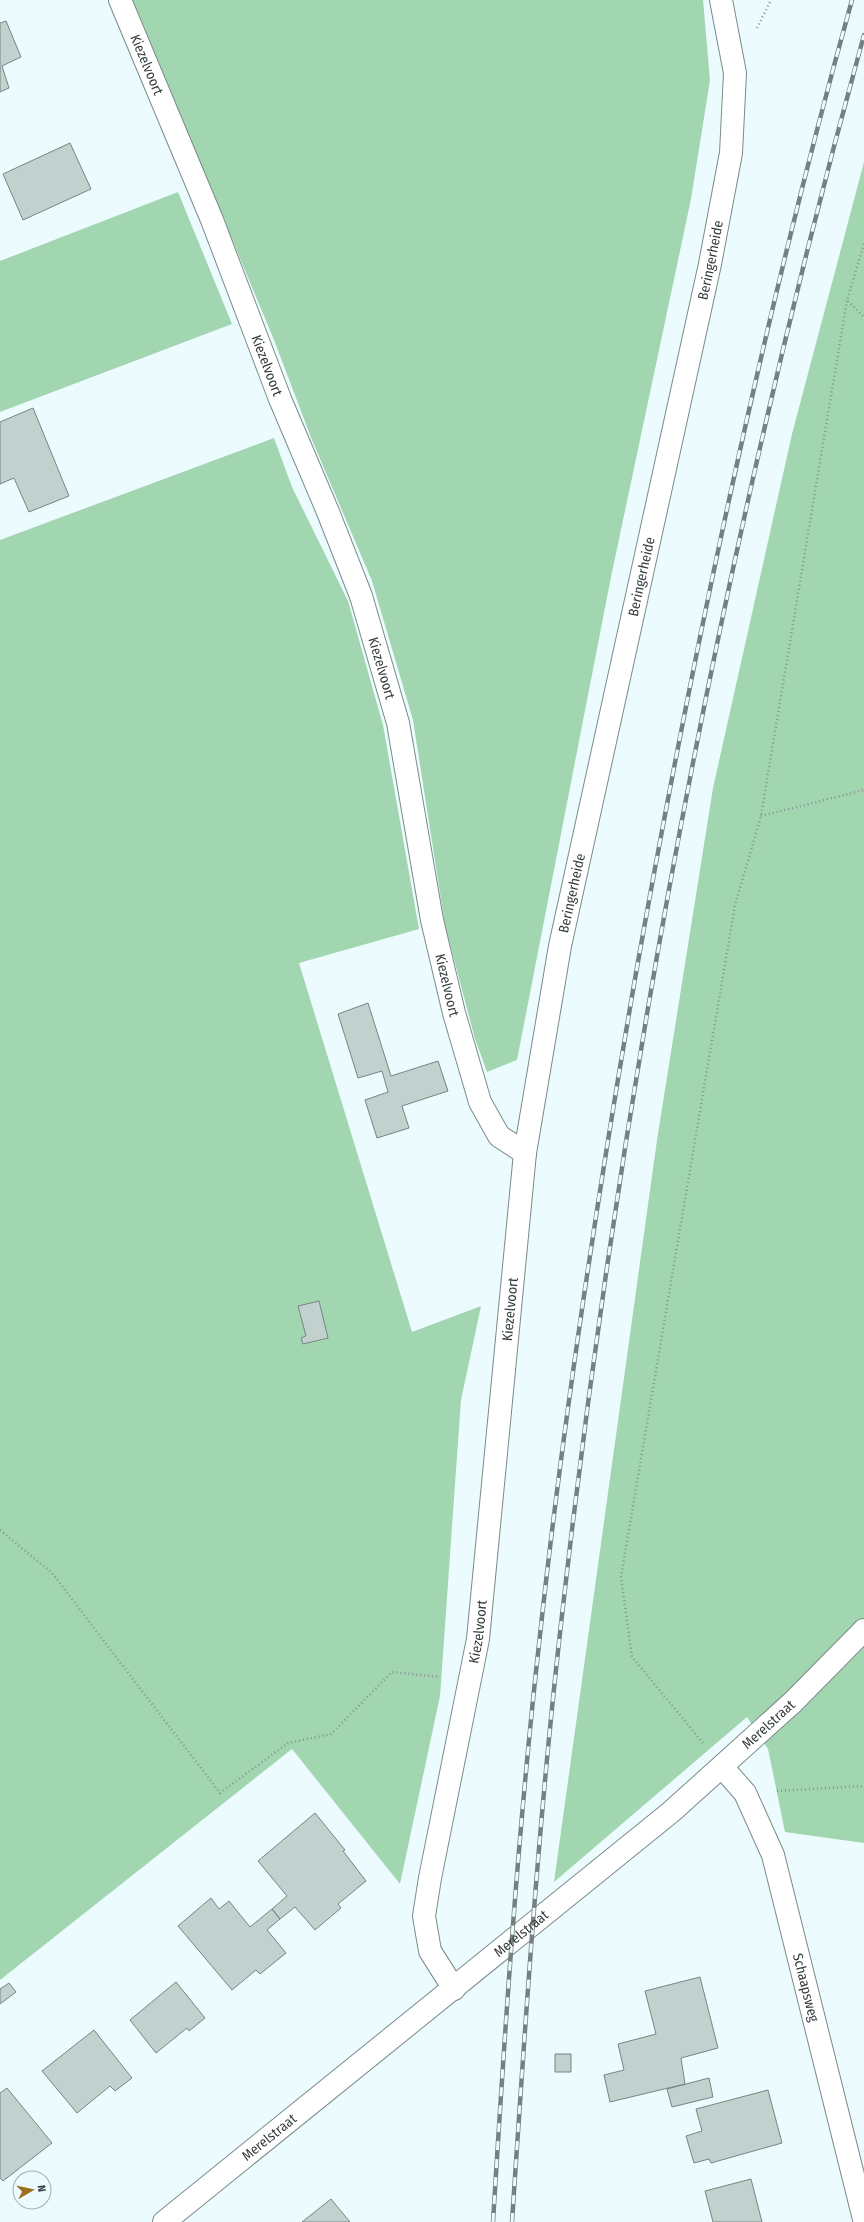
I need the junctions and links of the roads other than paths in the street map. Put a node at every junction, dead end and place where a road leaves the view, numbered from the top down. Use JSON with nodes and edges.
{"nodes":[{"id":1,"x":120,"y":0,"type":"edge"},
{"id":2,"x":721,"y":0,"type":"edge"},
{"id":3,"x":525,"y":1153,"type":"junction"},
{"id":4,"x":864,"y":1630,"type":"edge"},
{"id":5,"x":723,"y":1768,"type":"junction"},
{"id":6,"x":454,"y":1989,"type":"junction"},
{"id":7,"x":864,"y":2219,"type":"edge"},
{"id":8,"x":164,"y":2222,"type":"edge"}],
"edges":[{"from":1,"to":3,"type":"street","name":"Kiezelvoort"},
{"from":2,"to":3,"type":"street","name":"Beringerheide"},
{"from":3,"to":6,"type":"street","name":"Kiezelvoort"},
{"from":4,"to":5,"type":"street","name":"Merelstraat"},
{"from":5,"to":6,"type":"street","name":"Merelstraat"},
{"from":5,"to":7,"type":"street","name":"Schaapsweg"},
{"from":6,"to":8,"type":"street","name":"Merelstraat"}]}
